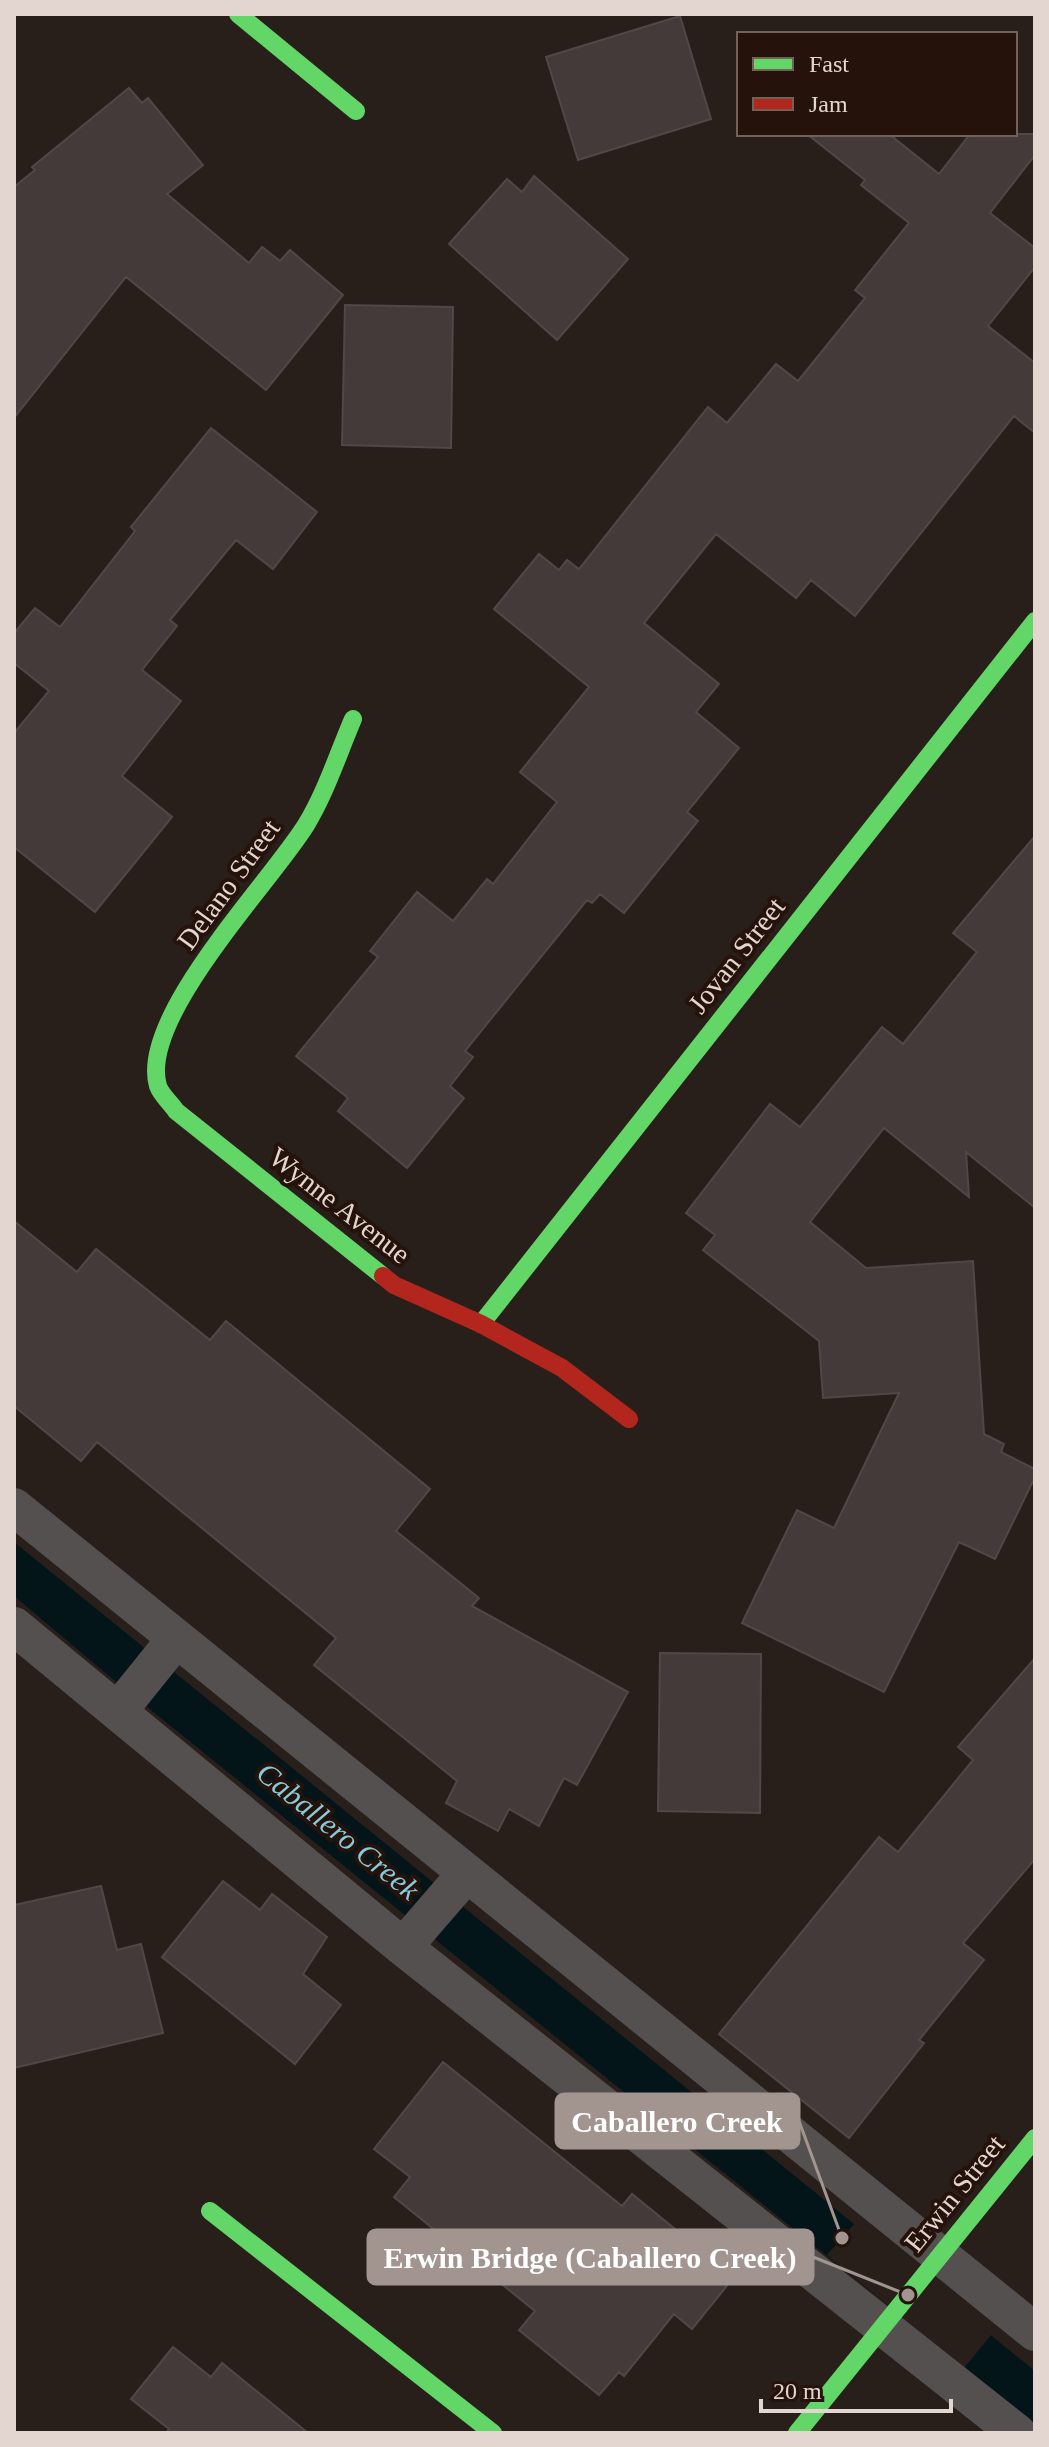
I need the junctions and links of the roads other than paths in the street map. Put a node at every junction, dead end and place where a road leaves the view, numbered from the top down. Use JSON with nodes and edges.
{"nodes":[{"id":1,"x":238,"y":14,"type":"edge"},
{"id":2,"x":356,"y":111,"type":"dead end"},
{"id":3,"x":1035,"y":621,"type":"edge"},
{"id":4,"x":353,"y":719,"type":"dead end"},
{"id":5,"x":158,"y":1085,"type":"joint"},
{"id":6,"x":481,"y":1324,"type":"junction"},
{"id":7,"x":629,"y":1419,"type":"dead end"},
{"id":8,"x":14,"y":1507,"type":"edge"},
{"id":9,"x":14,"y":1626,"type":"edge"},
{"id":10,"x":176,"y":1639,"type":"junction"},
{"id":11,"x":118,"y":1711,"type":"junction"},
{"id":12,"x":460,"y":1881,"type":"junction"},
{"id":13,"x":409,"y":1941,"type":"junction"},
{"id":14,"x":1035,"y":2138,"type":"edge"},
{"id":15,"x":210,"y":2211,"type":"dead end"},
{"id":16,"x":931,"y":2266,"type":"junction"},
{"id":17,"x":889,"y":2318,"type":"junction"},
{"id":18,"x":1035,"y":2332,"type":"edge"},
{"id":19,"x":493,"y":2433,"type":"edge"},
{"id":20,"x":797,"y":2433,"type":"edge"},
{"id":21,"x":1017,"y":2433,"type":"edge"}],
"edges":[{"from":1,"to":2,"type":"street"},
{"from":3,"to":6,"type":"street","name":"Jovan Street"},
{"from":4,"to":5,"type":"street","name":"Delano Street"},
{"from":5,"to":6,"type":"street","name":"Wynne Avenue"},
{"from":6,"to":7,"type":"street","name":"Wynne Avenue"},
{"from":8,"to":10,"type":"lane"},
{"from":9,"to":11,"type":"lane"},
{"from":10,"to":11,"type":"lane"},
{"from":10,"to":12,"type":"lane"},
{"from":11,"to":13,"type":"lane"},
{"from":12,"to":13,"type":"lane"},
{"from":12,"to":16,"type":"lane"},
{"from":13,"to":17,"type":"lane"},
{"from":14,"to":16,"type":"street","name":"Erwin Street"},
{"from":15,"to":19,"type":"street"},
{"from":16,"to":17,"type":"street","name":"Erwin Street"},
{"from":16,"to":18,"type":"lane"},
{"from":17,"to":20,"type":"street","name":"Erwin Street"},
{"from":17,"to":21,"type":"lane"}]}
